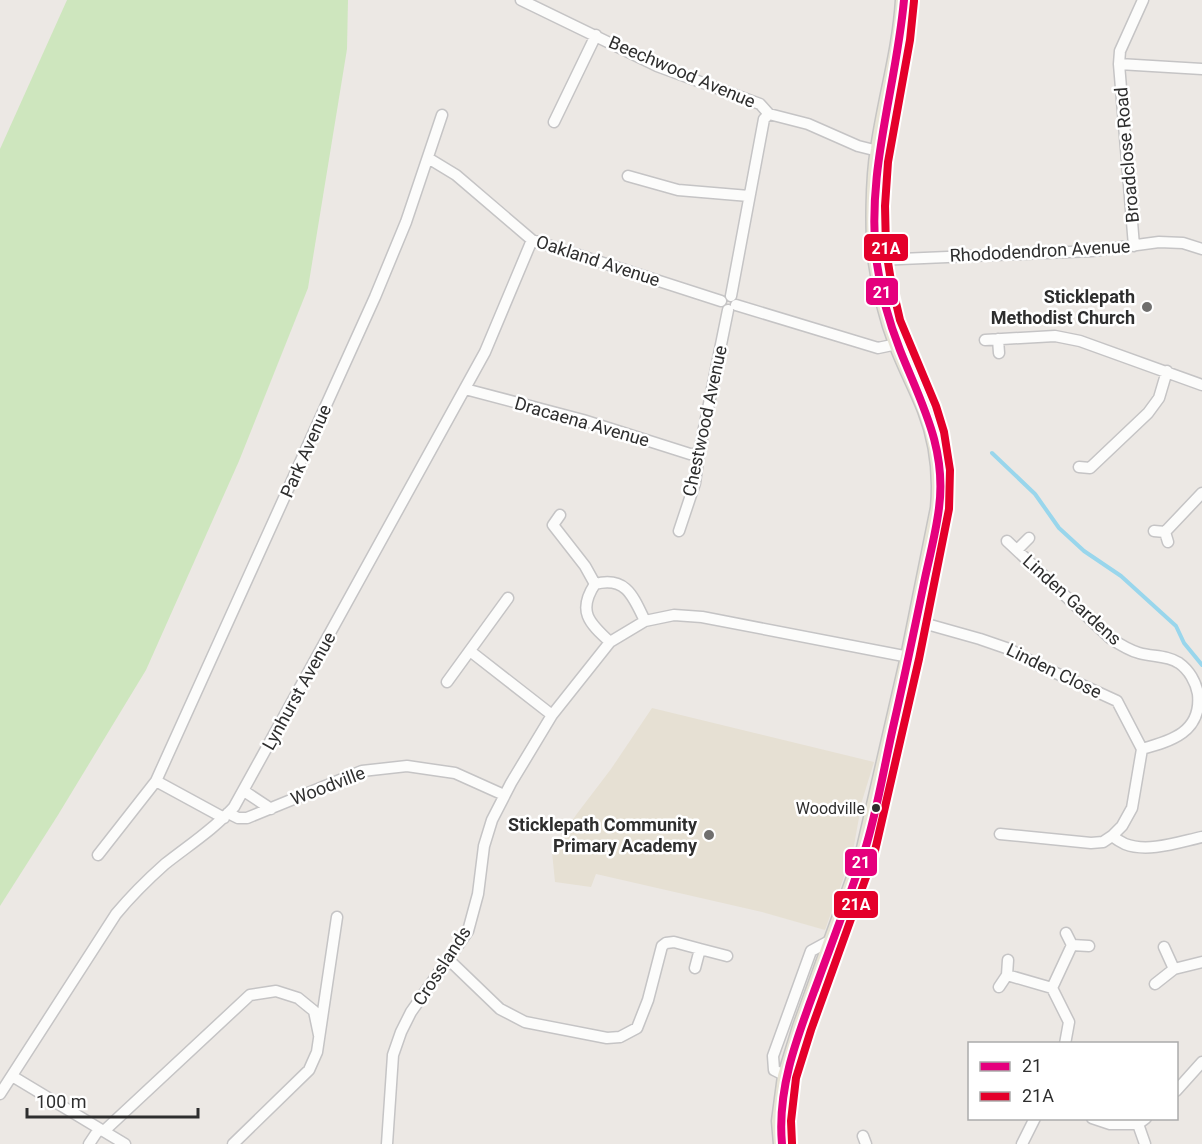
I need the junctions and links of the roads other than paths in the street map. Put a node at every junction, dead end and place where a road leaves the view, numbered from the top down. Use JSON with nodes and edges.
{"nodes":[{"id":1,"x":521,"y":0,"type":"edge"},
{"id":2,"x":903,"y":0,"type":"edge"},
{"id":3,"x":1143,"y":0,"type":"edge"},
{"id":4,"x":596,"y":35,"type":"junction"},
{"id":5,"x":1119,"y":64,"type":"junction"},
{"id":6,"x":1202,"y":69,"type":"edge"},
{"id":7,"x":769,"y":114,"type":"junction"},
{"id":8,"x":442,"y":115,"type":"dead end"},
{"id":9,"x":554,"y":122,"type":"dead end"},
{"id":10,"x":878,"y":151,"type":"junction"},
{"id":11,"x":428,"y":158,"type":"junction"},
{"id":12,"x":628,"y":176,"type":"dead end"},
{"id":13,"x":748,"y":196,"type":"junction"},
{"id":14,"x":532,"y":240,"type":"junction"},
{"id":15,"x":1134,"y":246,"type":"junction"},
{"id":16,"x":1202,"y":249,"type":"edge"},
{"id":17,"x":877,"y":260,"type":"junction"},
{"id":18,"x":729,"y":303,"type":"junction"},
{"id":19,"x":998,"y":339,"type":"junction"},
{"id":20,"x":985,"y":340,"type":"dead end"},
{"id":21,"x":897,"y":344,"type":"junction"},
{"id":22,"x":999,"y":353,"type":"dead end"},
{"id":23,"x":1167,"y":371,"type":"junction"},
{"id":24,"x":1202,"y":385,"type":"edge"},
{"id":25,"x":465,"y":389,"type":"junction"},
{"id":26,"x":699,"y":453,"type":"junction"},
{"id":27,"x":1092,"y":481,"type":"dead end"},
{"id":28,"x":1202,"y":493,"type":"edge"},
{"id":29,"x":560,"y":514,"type":"dead end"},
{"id":30,"x":679,"y":531,"type":"dead end"},
{"id":31,"x":1162,"y":535,"type":"dead end"},
{"id":32,"x":1029,"y":538,"type":"dead end"},
{"id":33,"x":1008,"y":541,"type":"dead end"},
{"id":34,"x":1017,"y":550,"type":"junction"},
{"id":35,"x":595,"y":584,"type":"junction"},
{"id":36,"x":508,"y":598,"type":"dead end"},
{"id":37,"x":645,"y":621,"type":"junction"},
{"id":38,"x":916,"y":621,"type":"junction"},
{"id":39,"x":610,"y":642,"type":"junction"},
{"id":40,"x":470,"y":651,"type":"junction"},
{"id":41,"x":909,"y":657,"type":"junction"},
{"id":42,"x":447,"y":682,"type":"dead end"},
{"id":43,"x":552,"y":715,"type":"junction"},
{"id":44,"x":1142,"y":748,"type":"junction"},
{"id":45,"x":156,"y":782,"type":"junction"},
{"id":46,"x":244,"y":791,"type":"junction"},
{"id":47,"x":504,"y":795,"type":"junction"},
{"id":48,"x":271,"y":809,"type":"junction"},
{"id":49,"x":226,"y":816,"type":"junction"},
{"id":50,"x":1000,"y":834,"type":"dead end"},
{"id":51,"x":1112,"y":836,"type":"junction"},
{"id":52,"x":1202,"y":837,"type":"edge"},
{"id":53,"x":98,"y":855,"type":"dead end"},
{"id":54,"x":337,"y":917,"type":"dead end"},
{"id":55,"x":1066,"y":933,"type":"dead end"},
{"id":56,"x":1072,"y":945,"type":"junction"},
{"id":57,"x":1089,"y":946,"type":"dead end"},
{"id":58,"x":1164,"y":947,"type":"dead end"},
{"id":59,"x":700,"y":949,"type":"junction"},
{"id":60,"x":727,"y":956,"type":"dead end"},
{"id":61,"x":448,"y":959,"type":"junction"},
{"id":62,"x":1008,"y":960,"type":"dead end"},
{"id":63,"x":1202,"y":962,"type":"edge"},
{"id":64,"x":695,"y":968,"type":"dead end"},
{"id":65,"x":1174,"y":969,"type":"junction"},
{"id":66,"x":1007,"y":975,"type":"junction"},
{"id":67,"x":1155,"y":984,"type":"dead end"},
{"id":68,"x":999,"y":987,"type":"dead end"},
{"id":69,"x":1052,"y":988,"type":"junction"},
{"id":70,"x":320,"y":1035,"type":"junction"},
{"id":71,"x":1065,"y":1042,"type":"edge"},
{"id":72,"x":1202,"y":1062,"type":"edge"},
{"id":73,"x":12,"y":1076,"type":"junction"},
{"id":74,"x":1178,"y":1089,"type":"edge"},
{"id":75,"x":0,"y":1094,"type":"edge"},
{"id":76,"x":1034,"y":1120,"type":"edge"},
{"id":77,"x":1096,"y":1120,"type":"edge"},
{"id":78,"x":1142,"y":1121,"type":"edge"},
{"id":79,"x":102,"y":1130,"type":"junction"},
{"id":80,"x":89,"y":1144,"type":"edge"},
{"id":81,"x":125,"y":1144,"type":"edge"},
{"id":82,"x":232,"y":1144,"type":"edge"},
{"id":83,"x":387,"y":1144,"type":"edge"},
{"id":84,"x":782,"y":1144,"type":"edge"},
{"id":85,"x":1022,"y":1144,"type":"edge"},
{"id":86,"x":1145,"y":1144,"type":"edge"}],
"edges":[{"from":1,"to":4,"type":"street","name":"Beechwood Avenue"},
{"from":2,"to":10,"type":"main road"},
{"from":3,"to":5,"type":"street","name":"Broadclose Road"},
{"from":4,"to":7,"type":"street","name":"Beechwood Avenue"},
{"from":4,"to":9,"type":"street"},
{"from":5,"to":6,"type":"street","name":"Broadclose Road"},
{"from":5,"to":15,"type":"street","name":"Broadclose Road"},
{"from":7,"to":10,"type":"street","name":"Beechwood Avenue"},
{"from":7,"to":13,"type":"street","name":"Chestwood Avenue"},
{"from":8,"to":11,"type":"street","name":"Park Avenue"},
{"from":10,"to":17,"type":"main road"},
{"from":11,"to":14,"type":"street","name":"Oakland Avenue"},
{"from":11,"to":45,"type":"street","name":"Park Avenue"},
{"from":12,"to":13,"type":"street"},
{"from":13,"to":18,"type":"street","name":"Chestwood Avenue"},
{"from":14,"to":18,"type":"street","name":"Oakland Avenue"},
{"from":14,"to":25,"type":"street","name":"Lynhurst Avenue"},
{"from":15,"to":16,"type":"street","name":"Rhododendron Avenue"},
{"from":15,"to":17,"type":"street","name":"Rhododendron Avenue"},
{"from":17,"to":21,"type":"main road"},
{"from":18,"to":21,"type":"street","name":"Oakland Avenue"},
{"from":18,"to":26,"type":"street","name":"Chestwood Avenue"},
{"from":19,"to":20,"type":"street"},
{"from":19,"to":22,"type":"street"},
{"from":19,"to":23,"type":"street"},
{"from":21,"to":38,"type":"main road"},
{"from":23,"to":24,"type":"street"},
{"from":23,"to":27,"type":"street"},
{"from":25,"to":26,"type":"street","name":"Dracaena Avenue"},
{"from":25,"to":46,"type":"street","name":"Lynhurst Avenue"},
{"from":26,"to":30,"type":"street","name":"Chestwood Avenue"},
{"from":28,"to":31,"type":"street"},
{"from":29,"to":35,"type":"street"},
{"from":32,"to":34,"type":"street","name":"Linden Gardens"},
{"from":33,"to":34,"type":"street","name":"Linden Gardens"},
{"from":34,"to":44,"type":"street","name":"Linden Gardens"},
{"from":35,"to":37,"type":"street"},
{"from":35,"to":39,"type":"street"},
{"from":36,"to":40,"type":"street"},
{"from":37,"to":39,"type":"street"},
{"from":37,"to":41,"type":"street"},
{"from":38,"to":41,"type":"main road"},
{"from":38,"to":44,"type":"street","name":"Linden Close"},
{"from":39,"to":43,"type":"street"},
{"from":40,"to":42,"type":"street"},
{"from":40,"to":43,"type":"street"},
{"from":41,"to":84,"type":"main road"},
{"from":43,"to":47,"type":"street"},
{"from":44,"to":51,"type":"street"},
{"from":45,"to":49,"type":"street"},
{"from":45,"to":53,"type":"street","name":"Park Avenue"},
{"from":46,"to":48,"type":"street","name":"Woodville"},
{"from":46,"to":49,"type":"street","name":"Lynhurst Avenue"},
{"from":47,"to":48,"type":"street","name":"Woodville"},
{"from":47,"to":61,"type":"street","name":"Crosslands"},
{"from":48,"to":49,"type":"street","name":"Woodville"},
{"from":49,"to":73,"type":"street","name":"Lynhurst Avenue"},
{"from":50,"to":51,"type":"street"},
{"from":51,"to":52,"type":"street"},
{"from":54,"to":70,"type":"street"},
{"from":55,"to":56,"type":"street"},
{"from":56,"to":57,"type":"street"},
{"from":56,"to":69,"type":"street"},
{"from":58,"to":65,"type":"street"},
{"from":59,"to":60,"type":"street"},
{"from":59,"to":61,"type":"street"},
{"from":59,"to":64,"type":"street"},
{"from":61,"to":83,"type":"street","name":"Crosslands"},
{"from":62,"to":66,"type":"street"},
{"from":63,"to":65,"type":"street"},
{"from":65,"to":67,"type":"street"},
{"from":66,"to":68,"type":"street"},
{"from":66,"to":69,"type":"street"},
{"from":69,"to":71,"type":"street"},
{"from":70,"to":79,"type":"street"},
{"from":70,"to":82,"type":"street"},
{"from":72,"to":74,"type":"street"},
{"from":73,"to":75,"type":"street","name":"Lynhurst Avenue"},
{"from":73,"to":79,"type":"street"},
{"from":76,"to":85,"type":"street"},
{"from":77,"to":78,"type":"street"},
{"from":78,"to":86,"type":"street"},
{"from":79,"to":80,"type":"street"},
{"from":79,"to":81,"type":"street"}]}
